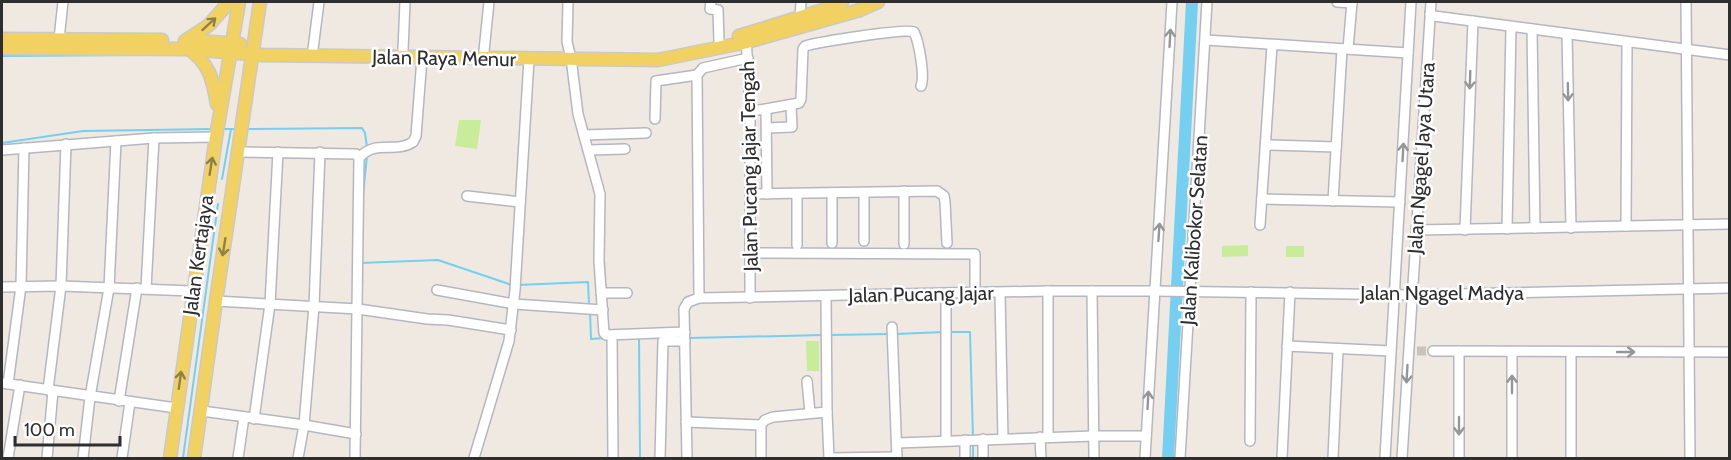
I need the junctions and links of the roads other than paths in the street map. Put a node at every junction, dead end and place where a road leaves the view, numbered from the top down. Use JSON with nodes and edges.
{"nodes":[{"id":1,"x":63,"y":2,"type":"edge"},
{"id":2,"x":229,"y":2,"type":"edge"},
{"id":3,"x":239,"y":2,"type":"edge"},
{"id":4,"x":260,"y":2,"type":"edge"},
{"id":5,"x":319,"y":2,"type":"edge"},
{"id":6,"x":405,"y":2,"type":"edge"},
{"id":7,"x":489,"y":2,"type":"edge"},
{"id":8,"x":568,"y":2,"type":"edge"},
{"id":9,"x":711,"y":2,"type":"edge"},
{"id":10,"x":801,"y":2,"type":"edge"},
{"id":11,"x":842,"y":2,"type":"edge"},
{"id":12,"x":878,"y":2,"type":"edge"},
{"id":13,"x":1172,"y":2,"type":"edge"},
{"id":14,"x":1207,"y":2,"type":"edge"},
{"id":15,"x":1337,"y":2,"type":"edge"},
{"id":16,"x":1352,"y":2,"type":"edge"},
{"id":17,"x":1411,"y":2,"type":"edge"},
{"id":18,"x":1431,"y":2,"type":"edge"},
{"id":19,"x":1686,"y":2,"type":"edge"},
{"id":20,"x":864,"y":5,"type":"edge"},
{"id":21,"x":1430,"y":14,"type":"junction"},
{"id":22,"x":800,"y":18,"type":"junction"},
{"id":23,"x":1473,"y":21,"type":"junction"},
{"id":24,"x":1511,"y":27,"type":"junction"},
{"id":25,"x":1532,"y":29,"type":"junction"},
{"id":26,"x":1567,"y":34,"type":"junction"},
{"id":27,"x":747,"y":38,"type":"junction"},
{"id":28,"x":2,"y":39,"type":"edge"},
{"id":29,"x":59,"y":39,"type":"junction"},
{"id":30,"x":1206,"y":40,"type":"junction"},
{"id":31,"x":719,"y":41,"type":"junction"},
{"id":32,"x":1627,"y":42,"type":"junction"},
{"id":33,"x":32,"y":44,"type":"junction"},
{"id":34,"x":187,"y":45,"type":"junction"},
{"id":35,"x":1272,"y":45,"type":"junction"},
{"id":36,"x":2,"y":48,"type":"edge"},
{"id":37,"x":233,"y":48,"type":"junction"},
{"id":38,"x":313,"y":49,"type":"junction"},
{"id":39,"x":1345,"y":49,"type":"junction"},
{"id":40,"x":253,"y":50,"type":"junction"},
{"id":41,"x":403,"y":50,"type":"junction"},
{"id":42,"x":1686,"y":50,"type":"junction"},
{"id":43,"x":484,"y":51,"type":"junction"},
{"id":44,"x":1408,"y":53,"type":"junction"},
{"id":45,"x":569,"y":54,"type":"junction"},
{"id":46,"x":276,"y":55,"type":"junction"},
{"id":47,"x":437,"y":55,"type":"junction"},
{"id":48,"x":1730,"y":55,"type":"edge"},
{"id":49,"x":422,"y":58,"type":"junction"},
{"id":50,"x":748,"y":58,"type":"junction"},
{"id":51,"x":529,"y":59,"type":"junction"},
{"id":52,"x":697,"y":75,"type":"junction"},
{"id":53,"x":921,"y":86,"type":"dead end"},
{"id":54,"x":247,"y":91,"type":"junction"},
{"id":55,"x":791,"y":105,"type":"junction"},
{"id":56,"x":766,"y":109,"type":"junction"},
{"id":57,"x":750,"y":111,"type":"junction"},
{"id":58,"x":219,"y":115,"type":"junction"},
{"id":59,"x":655,"y":119,"type":"dead end"},
{"id":60,"x":767,"y":128,"type":"junction"},
{"id":61,"x":646,"y":133,"type":"dead end"},
{"id":62,"x":584,"y":135,"type":"junction"},
{"id":63,"x":216,"y":137,"type":"junction"},
{"id":64,"x":154,"y":138,"type":"junction"},
{"id":65,"x":116,"y":141,"type":"junction"},
{"id":66,"x":66,"y":144,"type":"junction"},
{"id":67,"x":1266,"y":145,"type":"junction"},
{"id":68,"x":1336,"y":147,"type":"junction"},
{"id":69,"x":24,"y":148,"type":"junction"},
{"id":70,"x":625,"y":149,"type":"dead end"},
{"id":71,"x":238,"y":150,"type":"junction"},
{"id":72,"x":589,"y":150,"type":"junction"},
{"id":73,"x":2,"y":152,"type":"edge"},
{"id":74,"x":278,"y":152,"type":"junction"},
{"id":75,"x":320,"y":152,"type":"junction"},
{"id":76,"x":357,"y":156,"type":"junction"},
{"id":77,"x":904,"y":191,"type":"junction"},
{"id":78,"x":831,"y":193,"type":"junction"},
{"id":79,"x":864,"y":193,"type":"junction"},
{"id":80,"x":750,"y":194,"type":"junction"},
{"id":81,"x":767,"y":194,"type":"junction"},
{"id":82,"x":797,"y":194,"type":"junction"},
{"id":83,"x":467,"y":196,"type":"dead end"},
{"id":84,"x":206,"y":198,"type":"junction"},
{"id":85,"x":1262,"y":199,"type":"junction"},
{"id":86,"x":1333,"y":201,"type":"junction"},
{"id":87,"x":231,"y":202,"type":"junction"},
{"id":88,"x":520,"y":202,"type":"junction"},
{"id":89,"x":1400,"y":202,"type":"junction"},
{"id":90,"x":1730,"y":224,"type":"edge"},
{"id":91,"x":1260,"y":225,"type":"dead end"},
{"id":92,"x":1688,"y":225,"type":"junction"},
{"id":93,"x":1626,"y":226,"type":"junction"},
{"id":94,"x":1535,"y":228,"type":"junction"},
{"id":95,"x":1571,"y":228,"type":"junction"},
{"id":96,"x":1508,"y":229,"type":"junction"},
{"id":97,"x":1416,"y":230,"type":"junction"},
{"id":98,"x":1465,"y":230,"type":"junction"},
{"id":99,"x":864,"y":241,"type":"dead end"},
{"id":100,"x":832,"y":243,"type":"dead end"},
{"id":101,"x":947,"y":243,"type":"dead end"},
{"id":102,"x":904,"y":244,"type":"dead end"},
{"id":103,"x":797,"y":245,"type":"dead end"},
{"id":104,"x":751,"y":253,"type":"junction"},
{"id":105,"x":2,"y":286,"type":"edge"},
{"id":106,"x":21,"y":286,"type":"junction"},
{"id":107,"x":61,"y":286,"type":"junction"},
{"id":108,"x":109,"y":288,"type":"junction"},
{"id":109,"x":142,"y":288,"type":"junction"},
{"id":110,"x":1730,"y":288,"type":"edge"},
{"id":111,"x":437,"y":290,"type":"dead end"},
{"id":112,"x":1688,"y":290,"type":"junction"},
{"id":113,"x":192,"y":291,"type":"junction"},
{"id":114,"x":1048,"y":291,"type":"junction"},
{"id":115,"x":1092,"y":291,"type":"junction"},
{"id":116,"x":1159,"y":291,"type":"junction"},
{"id":117,"x":1186,"y":291,"type":"junction"},
{"id":118,"x":1251,"y":292,"type":"junction"},
{"id":119,"x":1290,"y":292,"type":"junction"},
{"id":120,"x":601,"y":293,"type":"junction"},
{"id":121,"x":627,"y":293,"type":"dead end"},
{"id":122,"x":975,"y":293,"type":"junction"},
{"id":123,"x":1000,"y":293,"type":"junction"},
{"id":124,"x":946,"y":294,"type":"junction"},
{"id":125,"x":1394,"y":294,"type":"junction"},
{"id":126,"x":1412,"y":294,"type":"junction"},
{"id":127,"x":826,"y":296,"type":"junction"},
{"id":128,"x":699,"y":298,"type":"junction"},
{"id":129,"x":750,"y":298,"type":"junction"},
{"id":130,"x":216,"y":301,"type":"junction"},
{"id":131,"x":270,"y":304,"type":"junction"},
{"id":132,"x":514,"y":304,"type":"junction"},
{"id":133,"x":314,"y":306,"type":"junction"},
{"id":134,"x":360,"y":309,"type":"junction"},
{"id":135,"x":601,"y":310,"type":"junction"},
{"id":136,"x":511,"y":330,"type":"junction"},
{"id":137,"x":893,"y":331,"type":"dead end"},
{"id":138,"x":685,"y":336,"type":"junction"},
{"id":139,"x":612,"y":338,"type":"junction"},
{"id":140,"x":1287,"y":346,"type":"junction"},
{"id":141,"x":1338,"y":349,"type":"junction"},
{"id":142,"x":1391,"y":351,"type":"junction"},
{"id":143,"x":1433,"y":351,"type":"tunnel mouth"},
{"id":144,"x":1459,"y":351,"type":"junction"},
{"id":145,"x":1512,"y":351,"type":"junction"},
{"id":146,"x":1571,"y":352,"type":"junction"},
{"id":147,"x":1689,"y":352,"type":"junction"},
{"id":148,"x":1730,"y":352,"type":"edge"},
{"id":149,"x":807,"y":381,"type":"dead end"},
{"id":150,"x":5,"y":383,"type":"edge"},
{"id":151,"x":20,"y":386,"type":"junction"},
{"id":152,"x":50,"y":390,"type":"junction"},
{"id":153,"x":90,"y":397,"type":"junction"},
{"id":154,"x":119,"y":400,"type":"junction"},
{"id":155,"x":130,"y":402,"type":"junction"},
{"id":156,"x":176,"y":408,"type":"junction"},
{"id":157,"x":202,"y":411,"type":"junction"},
{"id":158,"x":827,"y":412,"type":"junction"},
{"id":159,"x":810,"y":413,"type":"junction"},
{"id":160,"x":249,"y":418,"type":"junction"},
{"id":161,"x":686,"y":422,"type":"junction"},
{"id":162,"x":304,"y":425,"type":"junction"},
{"id":163,"x":761,"y":425,"type":"junction"},
{"id":164,"x":356,"y":434,"type":"junction"},
{"id":165,"x":1094,"y":436,"type":"junction"},
{"id":166,"x":1146,"y":436,"type":"junction"},
{"id":167,"x":1044,"y":437,"type":"junction"},
{"id":168,"x":973,"y":439,"type":"junction"},
{"id":169,"x":1003,"y":439,"type":"junction"},
{"id":170,"x":946,"y":440,"type":"junction"},
{"id":171,"x":1250,"y":441,"type":"dead end"},
{"id":172,"x":897,"y":443,"type":"junction"},
{"id":173,"x":829,"y":458,"type":"edge"},
{"id":174,"x":897,"y":458,"type":"edge"},
{"id":175,"x":8,"y":459,"type":"edge"},
{"id":176,"x":47,"y":459,"type":"edge"},
{"id":177,"x":83,"y":459,"type":"edge"},
{"id":178,"x":122,"y":459,"type":"edge"},
{"id":179,"x":170,"y":459,"type":"edge"},
{"id":180,"x":194,"y":459,"type":"edge"},
{"id":181,"x":238,"y":459,"type":"edge"},
{"id":182,"x":298,"y":459,"type":"edge"},
{"id":183,"x":355,"y":459,"type":"edge"},
{"id":184,"x":474,"y":459,"type":"edge"},
{"id":185,"x":613,"y":459,"type":"edge"},
{"id":186,"x":660,"y":459,"type":"edge"},
{"id":187,"x":687,"y":459,"type":"edge"},
{"id":188,"x":760,"y":459,"type":"edge"},
{"id":189,"x":965,"y":459,"type":"edge"},
{"id":190,"x":983,"y":459,"type":"edge"},
{"id":191,"x":1041,"y":459,"type":"edge"},
{"id":192,"x":1094,"y":459,"type":"edge"},
{"id":193,"x":1145,"y":459,"type":"edge"},
{"id":194,"x":1180,"y":459,"type":"edge"},
{"id":195,"x":1282,"y":459,"type":"edge"},
{"id":196,"x":1333,"y":459,"type":"edge"},
{"id":197,"x":1385,"y":459,"type":"edge"},
{"id":198,"x":1402,"y":459,"type":"edge"},
{"id":199,"x":1459,"y":459,"type":"edge"},
{"id":200,"x":1512,"y":459,"type":"edge"},
{"id":201,"x":1571,"y":459,"type":"edge"},
{"id":202,"x":1689,"y":459,"type":"edge"}],
"edges":[{"from":1,"to":29,"type":"street"},
{"from":34,"to":2,"type":"main road","one_way":true},
{"from":3,"to":37,"type":"main road","name":"Jalan Kertajaya"},
{"from":4,"to":40,"type":"main road","name":"Jalan Kertajaya"},
{"from":5,"to":38,"type":"street"},
{"from":6,"to":41,"type":"street"},
{"from":7,"to":43,"type":"street"},
{"from":8,"to":45,"type":"street"},
{"from":9,"to":31,"type":"street"},
{"from":10,"to":22,"type":"street"},
{"from":11,"to":22,"type":"main road","name":"Jalan Raya Menur"},
{"from":12,"to":20,"type":"main road","name":"Jalan Raya Menur"},
{"from":116,"to":13,"type":"street","one_way":true},
{"from":14,"to":30,"type":"street","name":"Jalan Kalibokor Selatan"},
{"from":15,"to":16,"type":"street"},
{"from":16,"to":39,"type":"street"},
{"from":17,"to":44,"type":"street","name":"Jalan Ngagel Jaya Utara"},
{"from":18,"to":21,"type":"street","name":"Jalan Ngagel Jaya Utara"},
{"from":19,"to":42,"type":"street"},
{"from":20,"to":27,"type":"main road","name":"Jalan Raya Menur"},
{"from":21,"to":23,"type":"street"},
{"from":21,"to":97,"type":"street","name":"Jalan Ngagel Jaya Utara"},
{"from":22,"to":27,"type":"main road","name":"Jalan Raya Menur"},
{"from":23,"to":24,"type":"street"},
{"from":23,"to":98,"type":"street","one_way":true},
{"from":24,"to":25,"type":"street"},
{"from":24,"to":96,"type":"street"},
{"from":25,"to":26,"type":"street"},
{"from":25,"to":94,"type":"street"},
{"from":26,"to":32,"type":"street"},
{"from":26,"to":95,"type":"street","one_way":true},
{"from":27,"to":31,"type":"main road","name":"Jalan Raya Menur"},
{"from":27,"to":45,"type":"main road","name":"Jalan Raya Menur"},
{"from":27,"to":50,"type":"street","name":"Jalan Pucang Jajar Tengah"},
{"from":28,"to":33,"type":"main road","name":"Jalan Raya Menur"},
{"from":29,"to":33,"type":"main road","name":"Jalan Raya Menur"},
{"from":29,"to":34,"type":"main road","name":"Jalan Raya Menur"},
{"from":30,"to":35,"type":"street"},
{"from":30,"to":117,"type":"street","name":"Jalan Kalibokor Selatan"},
{"from":31,"to":45,"type":"main road","name":"Jalan Raya Menur"},
{"from":32,"to":42,"type":"street"},
{"from":32,"to":93,"type":"street"},
{"from":33,"to":34,"type":"main road","name":"Jalan Raya Menur"},
{"from":33,"to":36,"type":"main road","name":"Jalan Raya Menur"},
{"from":34,"to":37,"type":"main road","name":"Jalan Raya Menur"},
{"from":34,"to":58,"type":"main road"},
{"from":35,"to":39,"type":"street"},
{"from":35,"to":67,"type":"street"},
{"from":37,"to":40,"type":"main road","name":"Jalan Raya Menur"},
{"from":37,"to":58,"type":"main road","name":"Jalan Kertajaya"},
{"from":38,"to":40,"type":"main road","name":"Jalan Raya Menur"},
{"from":38,"to":41,"type":"main road","name":"Jalan Raya Menur"},
{"from":39,"to":44,"type":"street"},
{"from":39,"to":68,"type":"street"},
{"from":40,"to":46,"type":"main road","name":"Jalan Raya Menur"},
{"from":40,"to":54,"type":"main road","name":"Jalan Kertajaya"},
{"from":41,"to":47,"type":"main road","name":"Jalan Raya Menur"},
{"from":42,"to":48,"type":"street"},
{"from":42,"to":92,"type":"street"},
{"from":43,"to":45,"type":"main road","name":"Jalan Raya Menur"},
{"from":43,"to":47,"type":"main road","name":"Jalan Raya Menur"},
{"from":89,"to":44,"type":"street","name":"Jalan Ngagel Jaya Utara","one_way":true},
{"from":45,"to":51,"type":"main road","name":"Jalan Raya Menur"},
{"from":45,"to":62,"type":"street"},
{"from":46,"to":49,"type":"main road","name":"Jalan Raya Menur"},
{"from":46,"to":54,"type":"main road"},
{"from":47,"to":49,"type":"main road","name":"Jalan Raya Menur"},
{"from":47,"to":51,"type":"main road","name":"Jalan Raya Menur"},
{"from":49,"to":76,"type":"street"},
{"from":50,"to":52,"type":"street"},
{"from":50,"to":57,"type":"street","name":"Jalan Pucang Jajar Tengah"},
{"from":51,"to":88,"type":"street"},
{"from":52,"to":59,"type":"street"},
{"from":52,"to":128,"type":"street"},
{"from":53,"to":55,"type":"street"},
{"from":54,"to":71,"type":"main road","name":"Jalan Kertajaya"},
{"from":55,"to":56,"type":"street"},
{"from":55,"to":60,"type":"street"},
{"from":56,"to":57,"type":"street"},
{"from":56,"to":60,"type":"street"},
{"from":57,"to":80,"type":"street","name":"Jalan Pucang Jajar Tengah"},
{"from":58,"to":63,"type":"main road","name":"Jalan Kertajaya"},
{"from":60,"to":81,"type":"street"},
{"from":61,"to":62,"type":"street"},
{"from":62,"to":72,"type":"street"},
{"from":63,"to":64,"type":"street"},
{"from":84,"to":63,"type":"main road","name":"Jalan Kertajaya","one_way":true},
{"from":64,"to":65,"type":"street"},
{"from":64,"to":109,"type":"street"},
{"from":65,"to":66,"type":"street"},
{"from":65,"to":108,"type":"street"},
{"from":66,"to":69,"type":"street"},
{"from":66,"to":107,"type":"street"},
{"from":67,"to":68,"type":"street"},
{"from":67,"to":85,"type":"street"},
{"from":68,"to":86,"type":"street"},
{"from":69,"to":73,"type":"street"},
{"from":69,"to":106,"type":"street"},
{"from":70,"to":72,"type":"street"},
{"from":71,"to":74,"type":"street"},
{"from":71,"to":87,"type":"main road","name":"Jalan Kertajaya"},
{"from":72,"to":120,"type":"street"},
{"from":74,"to":75,"type":"street"},
{"from":74,"to":131,"type":"street"},
{"from":75,"to":76,"type":"street"},
{"from":75,"to":133,"type":"street"},
{"from":76,"to":134,"type":"street"},
{"from":77,"to":79,"type":"street"},
{"from":77,"to":101,"type":"street"},
{"from":77,"to":102,"type":"street"},
{"from":78,"to":79,"type":"street"},
{"from":78,"to":82,"type":"street"},
{"from":78,"to":100,"type":"street"},
{"from":79,"to":99,"type":"street"},
{"from":80,"to":81,"type":"street"},
{"from":80,"to":104,"type":"street","name":"Jalan Pucang Jajar Tengah"},
{"from":81,"to":82,"type":"street"},
{"from":82,"to":103,"type":"street"},
{"from":83,"to":88,"type":"street"},
{"from":84,"to":87,"type":"main road"},
{"from":84,"to":113,"type":"main road","name":"Jalan Kertajaya"},
{"from":85,"to":86,"type":"street"},
{"from":85,"to":91,"type":"street"},
{"from":86,"to":89,"type":"street"},
{"from":87,"to":130,"type":"main road","name":"Jalan Kertajaya","one_way":true},
{"from":88,"to":132,"type":"street"},
{"from":89,"to":125,"type":"street","name":"Jalan Ngagel Jaya Utara"},
{"from":90,"to":92,"type":"street"},
{"from":92,"to":93,"type":"street"},
{"from":92,"to":112,"type":"street"},
{"from":93,"to":95,"type":"street"},
{"from":94,"to":95,"type":"street"},
{"from":94,"to":96,"type":"street"},
{"from":96,"to":98,"type":"street"},
{"from":97,"to":98,"type":"street"},
{"from":97,"to":126,"type":"street","name":"Jalan Ngagel Jaya Utara"},
{"from":104,"to":122,"type":"street"},
{"from":104,"to":129,"type":"street","name":"Jalan Pucang Jajar Tengah"},
{"from":105,"to":106,"type":"street"},
{"from":106,"to":107,"type":"street"},
{"from":106,"to":150,"type":"street"},
{"from":107,"to":108,"type":"street"},
{"from":107,"to":152,"type":"street"},
{"from":108,"to":109,"type":"street"},
{"from":108,"to":153,"type":"street"},
{"from":109,"to":113,"type":"street"},
{"from":109,"to":154,"type":"street"},
{"from":110,"to":112,"type":"street","name":"Jalan Ngagel Madya"},
{"from":111,"to":132,"type":"street"},
{"from":112,"to":126,"type":"street","name":"Jalan Ngagel Madya"},
{"from":112,"to":147,"type":"street"},
{"from":156,"to":113,"type":"main road","name":"Jalan Kertajaya","one_way":true},
{"from":114,"to":115,"type":"street","name":"Jalan Pucang Jajar"},
{"from":114,"to":123,"type":"street","name":"Jalan Pucang Jajar"},
{"from":114,"to":167,"type":"street"},
{"from":115,"to":116,"type":"street","name":"Jalan Pucang Jajar"},
{"from":115,"to":165,"type":"street"},
{"from":116,"to":117,"type":"street","name":"Jalan Ngagel Madya"},
{"from":166,"to":116,"type":"street","one_way":true},
{"from":117,"to":118,"type":"street","name":"Jalan Ngagel Madya"},
{"from":117,"to":194,"type":"street","name":"Jalan Kalibokor Selatan"},
{"from":118,"to":119,"type":"street","name":"Jalan Ngagel Madya"},
{"from":118,"to":171,"type":"street"},
{"from":119,"to":125,"type":"street","name":"Jalan Ngagel Madya"},
{"from":119,"to":140,"type":"street"},
{"from":120,"to":121,"type":"street"},
{"from":120,"to":135,"type":"street"},
{"from":122,"to":123,"type":"street","name":"Jalan Pucang Jajar"},
{"from":122,"to":124,"type":"street","name":"Jalan Pucang Jajar"},
{"from":123,"to":169,"type":"street"},
{"from":124,"to":127,"type":"street","name":"Jalan Pucang Jajar"},
{"from":124,"to":170,"type":"street"},
{"from":125,"to":126,"type":"street","name":"Jalan Ngagel Madya"},
{"from":125,"to":142,"type":"street","name":"Jalan Ngagel Jaya Utara"},
{"from":126,"to":198,"type":"street","name":"Jalan Ngagel Jaya Utara","one_way":true},
{"from":127,"to":129,"type":"street","name":"Jalan Pucang Jajar"},
{"from":127,"to":158,"type":"street"},
{"from":128,"to":129,"type":"street","name":"Jalan Pucang Jajar"},
{"from":128,"to":138,"type":"street","name":"Jalan Pucang Jajar"},
{"from":130,"to":131,"type":"street"},
{"from":130,"to":157,"type":"main road","name":"Jalan Kertajaya"},
{"from":131,"to":133,"type":"street"},
{"from":131,"to":160,"type":"street"},
{"from":132,"to":135,"type":"street"},
{"from":132,"to":136,"type":"street"},
{"from":133,"to":134,"type":"street"},
{"from":133,"to":162,"type":"street"},
{"from":134,"to":136,"type":"street"},
{"from":134,"to":164,"type":"street"},
{"from":135,"to":139,"type":"street"},
{"from":136,"to":184,"type":"street"},
{"from":137,"to":172,"type":"street"},
{"from":138,"to":139,"type":"street"},
{"from":138,"to":161,"type":"street"},
{"from":138,"to":186,"type":"street"},
{"from":139,"to":185,"type":"street"},
{"from":140,"to":141,"type":"street"},
{"from":140,"to":195,"type":"street"},
{"from":141,"to":142,"type":"street"},
{"from":141,"to":196,"type":"street"},
{"from":142,"to":197,"type":"street","name":"Jalan Ngagel Jaya Utara"},
{"from":143,"to":144,"type":"street"},
{"from":144,"to":145,"type":"street"},
{"from":144,"to":199,"type":"street","one_way":true},
{"from":145,"to":146,"type":"street"},
{"from":200,"to":145,"type":"street","one_way":true},
{"from":146,"to":147,"type":"street","one_way":true},
{"from":146,"to":201,"type":"street"},
{"from":147,"to":148,"type":"street"},
{"from":147,"to":202,"type":"street"},
{"from":149,"to":159,"type":"street"},
{"from":150,"to":151,"type":"street"},
{"from":151,"to":152,"type":"street"},
{"from":151,"to":175,"type":"street"},
{"from":152,"to":153,"type":"street"},
{"from":152,"to":176,"type":"street"},
{"from":153,"to":154,"type":"street"},
{"from":153,"to":177,"type":"street"},
{"from":154,"to":155,"type":"street"},
{"from":155,"to":156,"type":"street"},
{"from":155,"to":178,"type":"street"},
{"from":156,"to":179,"type":"main road","name":"Jalan Kertajaya"},
{"from":157,"to":160,"type":"street"},
{"from":157,"to":180,"type":"main road","name":"Jalan Kertajaya"},
{"from":158,"to":159,"type":"street"},
{"from":158,"to":173,"type":"street"},
{"from":159,"to":163,"type":"street"},
{"from":160,"to":162,"type":"street"},
{"from":160,"to":181,"type":"street"},
{"from":161,"to":163,"type":"street"},
{"from":161,"to":187,"type":"street"},
{"from":162,"to":164,"type":"street"},
{"from":162,"to":182,"type":"street"},
{"from":163,"to":188,"type":"street"},
{"from":164,"to":183,"type":"street"},
{"from":165,"to":166,"type":"street"},
{"from":165,"to":167,"type":"street"},
{"from":165,"to":192,"type":"street"},
{"from":166,"to":193,"type":"street"},
{"from":167,"to":169,"type":"street"},
{"from":167,"to":191,"type":"street"},
{"from":168,"to":169,"type":"street"},
{"from":168,"to":170,"type":"street"},
{"from":168,"to":189,"type":"street"},
{"from":168,"to":190,"type":"street"},
{"from":170,"to":172,"type":"street"},
{"from":172,"to":174,"type":"street"},
{"from":173,"to":174,"type":"street"}]}
